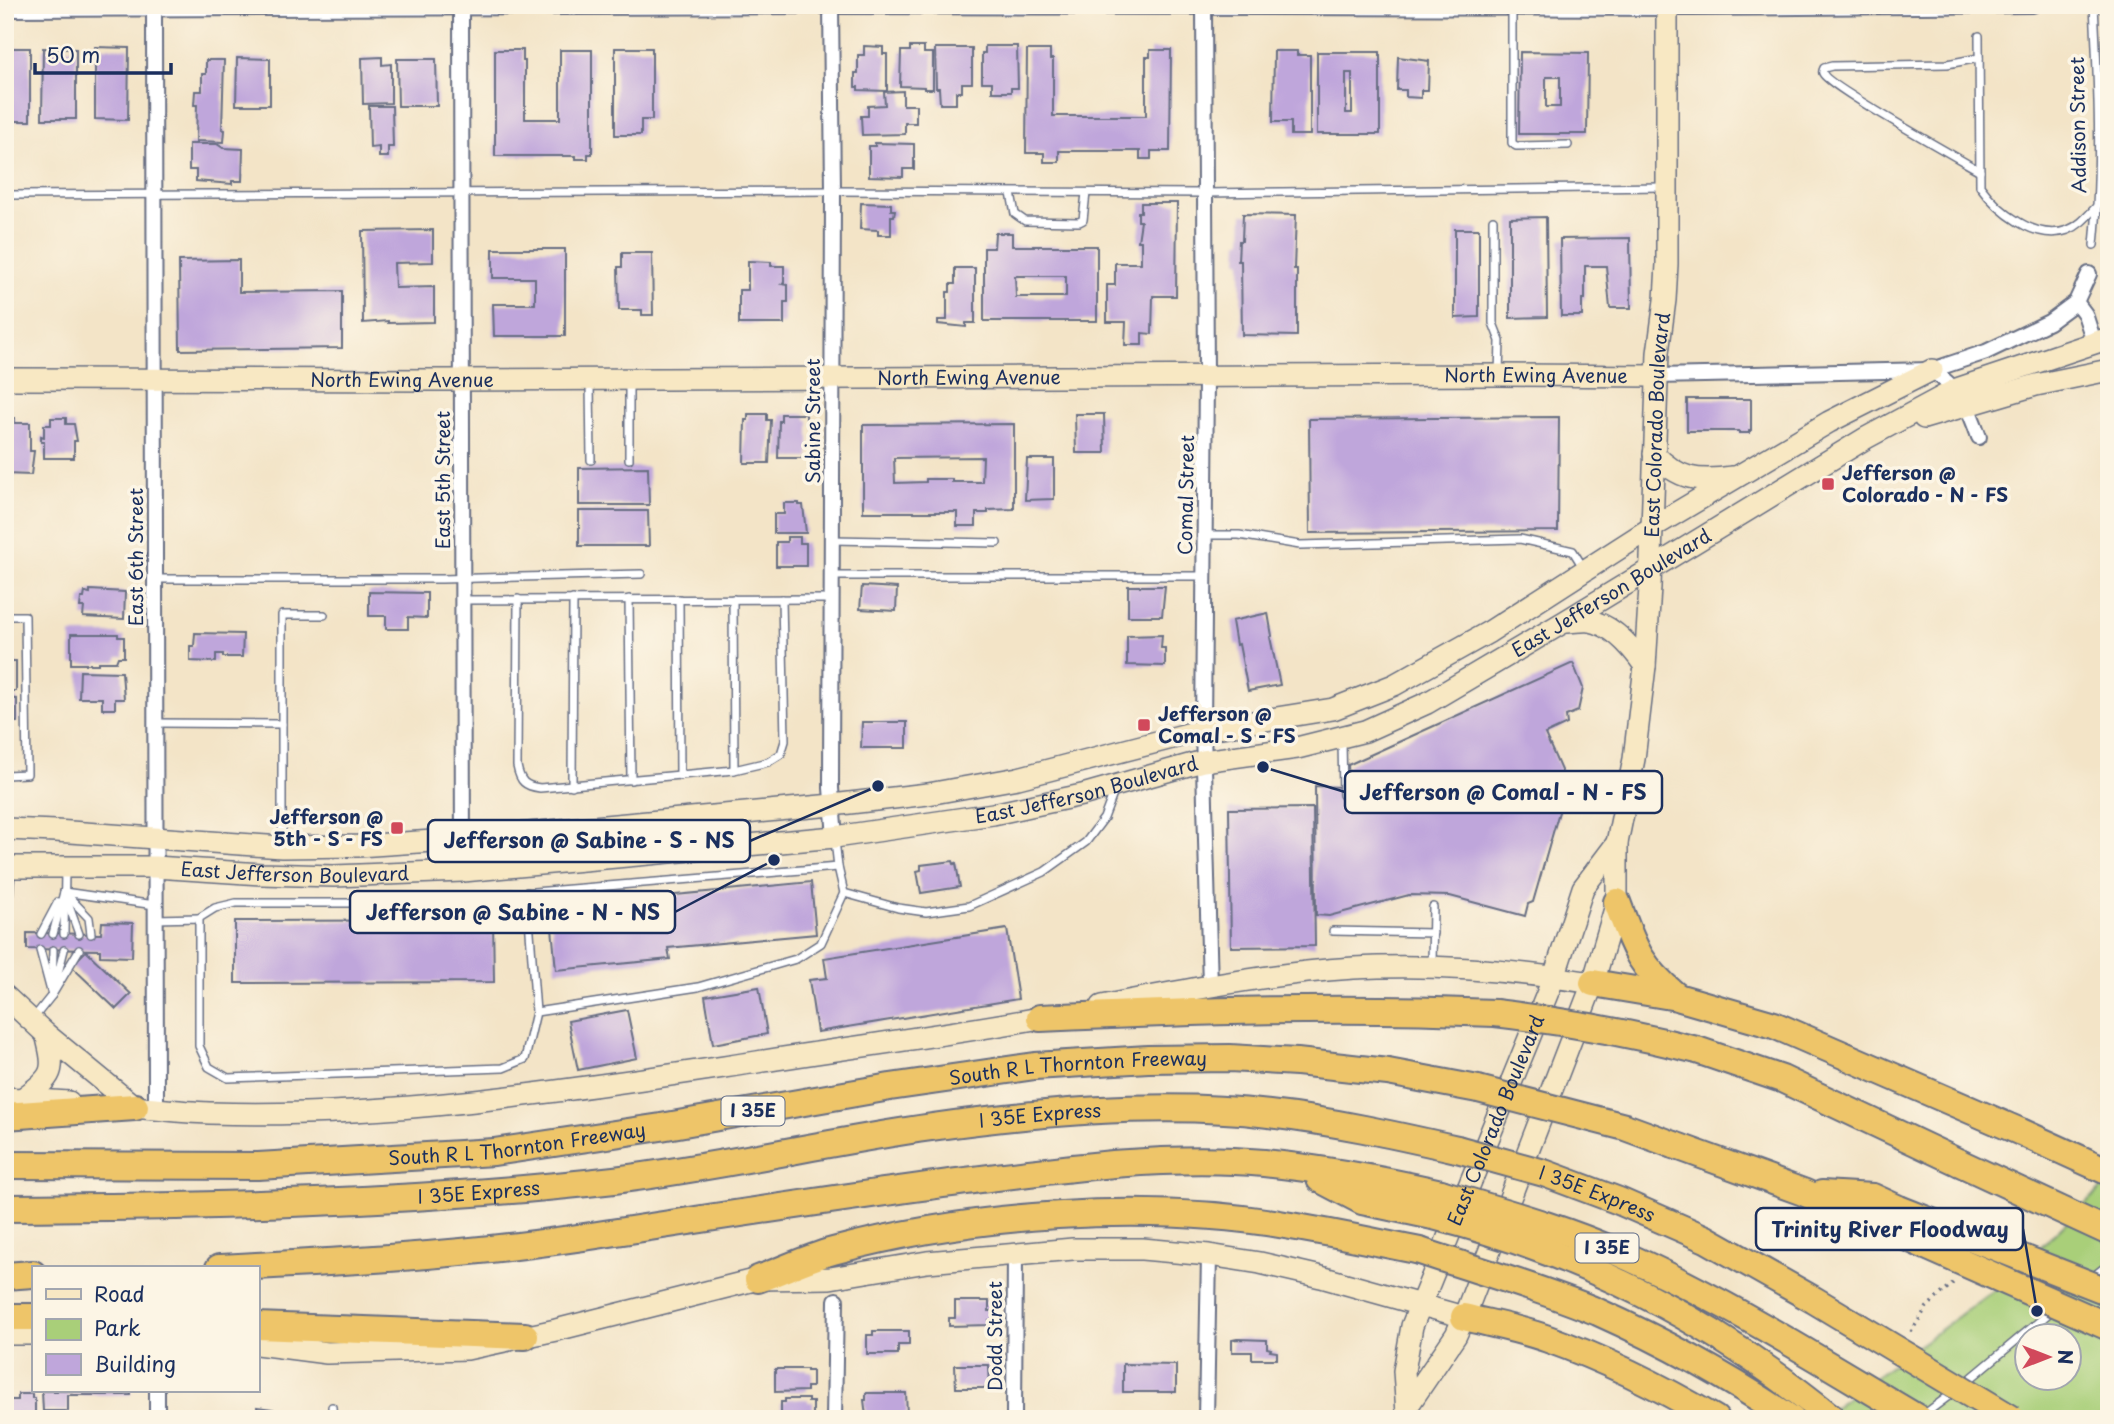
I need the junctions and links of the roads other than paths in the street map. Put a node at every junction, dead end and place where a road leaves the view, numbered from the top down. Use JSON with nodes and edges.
{"nodes":[{"id":1,"x":2034,"y":5,"type":"edge"},
{"id":2,"x":2094,"y":5,"type":"edge"},
{"id":3,"x":831,"y":6,"type":"edge"},
{"id":4,"x":1204,"y":6,"type":"edge"},
{"id":5,"x":461,"y":7,"type":"edge"},
{"id":6,"x":1667,"y":7,"type":"edge"},
{"id":7,"x":154,"y":8,"type":"edge"},
{"id":8,"x":1512,"y":8,"type":"junction"},
{"id":9,"x":5,"y":9,"type":"edge"},
{"id":10,"x":1979,"y":36,"type":"dead end"},
{"id":11,"x":1979,"y":58,"type":"junction"},
{"id":12,"x":1568,"y":145,"type":"dead end"},
{"id":13,"x":1980,"y":171,"type":"junction"},
{"id":14,"x":1667,"y":187,"type":"junction"},
{"id":15,"x":833,"y":191,"type":"junction"},
{"id":16,"x":1012,"y":193,"type":"junction"},
{"id":17,"x":1086,"y":193,"type":"junction"},
{"id":18,"x":1205,"y":193,"type":"junction"},
{"id":19,"x":461,"y":194,"type":"junction"},
{"id":20,"x":5,"y":195,"type":"edge"},
{"id":21,"x":154,"y":195,"type":"junction"},
{"id":22,"x":2098,"y":205,"type":"junction"},
{"id":23,"x":1493,"y":220,"type":"dead end"},
{"id":24,"x":2094,"y":245,"type":"dead end"},
{"id":25,"x":2089,"y":274,"type":"dead end"},
{"id":26,"x":2076,"y":302,"type":"junction"},
{"id":27,"x":2101,"y":340,"type":"edge"},
{"id":28,"x":1932,"y":370,"type":"junction"},
{"id":29,"x":2109,"y":370,"type":"edge"},
{"id":30,"x":1499,"y":375,"type":"junction"},
{"id":31,"x":1206,"y":376,"type":"junction"},
{"id":32,"x":1656,"y":376,"type":"junction"},
{"id":33,"x":832,"y":377,"type":"junction"},
{"id":34,"x":5,"y":379,"type":"edge"},
{"id":35,"x":155,"y":379,"type":"junction"},
{"id":36,"x":462,"y":379,"type":"junction"},
{"id":37,"x":590,"y":379,"type":"junction"},
{"id":38,"x":629,"y":379,"type":"junction"},
{"id":39,"x":1962,"y":397,"type":"junction"},
{"id":40,"x":1979,"y":437,"type":"dead end"},
{"id":41,"x":1654,"y":454,"type":"junction"},
{"id":42,"x":629,"y":459,"type":"dead end"},
{"id":43,"x":591,"y":460,"type":"dead end"},
{"id":44,"x":1738,"y":476,"type":"junction"},
{"id":45,"x":1651,"y":528,"type":"junction"},
{"id":46,"x":1205,"y":535,"type":"junction"},
{"id":47,"x":831,"y":540,"type":"junction"},
{"id":48,"x":997,"y":543,"type":"dead end"},
{"id":49,"x":1651,"y":570,"type":"junction"},
{"id":50,"x":1585,"y":571,"type":"junction"},
{"id":51,"x":641,"y":575,"type":"dead end"},
{"id":52,"x":831,"y":576,"type":"junction"},
{"id":53,"x":1204,"y":576,"type":"junction"},
{"id":54,"x":462,"y":578,"type":"junction"},
{"id":55,"x":155,"y":579,"type":"junction"},
{"id":56,"x":679,"y":599,"type":"junction"},
{"id":57,"x":733,"y":599,"type":"junction"},
{"id":58,"x":782,"y":599,"type":"junction"},
{"id":59,"x":831,"y":599,"type":"junction"},
{"id":60,"x":462,"y":600,"type":"junction"},
{"id":61,"x":518,"y":600,"type":"junction"},
{"id":62,"x":573,"y":600,"type":"junction"},
{"id":63,"x":629,"y":600,"type":"junction"},
{"id":64,"x":324,"y":615,"type":"dead end"},
{"id":65,"x":5,"y":616,"type":"edge"},
{"id":66,"x":1564,"y":622,"type":"junction"},
{"id":67,"x":1645,"y":666,"type":"junction"},
{"id":68,"x":156,"y":723,"type":"junction"},
{"id":69,"x":282,"y":724,"type":"junction"},
{"id":70,"x":1203,"y":730,"type":"junction"},
{"id":71,"x":1342,"y":736,"type":"junction"},
{"id":72,"x":1203,"y":761,"type":"junction"},
{"id":73,"x":734,"y":770,"type":"junction"},
{"id":74,"x":5,"y":775,"type":"edge"},
{"id":75,"x":680,"y":776,"type":"junction"},
{"id":76,"x":631,"y":780,"type":"junction"},
{"id":77,"x":1117,"y":785,"type":"junction"},
{"id":78,"x":572,"y":786,"type":"junction"},
{"id":79,"x":1343,"y":795,"type":"dead end"},
{"id":80,"x":832,"y":805,"type":"junction"},
{"id":81,"x":5,"y":829,"type":"edge"},
{"id":82,"x":835,"y":837,"type":"junction"},
{"id":83,"x":155,"y":839,"type":"junction"},
{"id":84,"x":463,"y":839,"type":"junction"},
{"id":85,"x":1617,"y":844,"type":"junction"},
{"id":86,"x":282,"y":847,"type":"junction"},
{"id":87,"x":65,"y":866,"type":"junction"},
{"id":88,"x":8,"y":867,"type":"edge"},
{"id":89,"x":155,"y":867,"type":"junction"},
{"id":90,"x":838,"y":867,"type":"junction"},
{"id":91,"x":463,"y":871,"type":"junction"},
{"id":92,"x":64,"y":892,"type":"junction"},
{"id":93,"x":527,"y":892,"type":"junction"},
{"id":94,"x":844,"y":893,"type":"junction"},
{"id":95,"x":1617,"y":902,"type":"junction"},
{"id":96,"x":1433,"y":907,"type":"dead end"},
{"id":97,"x":155,"y":912,"type":"junction"},
{"id":98,"x":199,"y":918,"type":"junction"},
{"id":99,"x":1332,"y":931,"type":"dead end"},
{"id":100,"x":1433,"y":933,"type":"junction"},
{"id":101,"x":41,"y":934,"type":"dead end"},
{"id":102,"x":53,"y":934,"type":"dead end"},
{"id":103,"x":64,"y":934,"type":"dead end"},
{"id":104,"x":79,"y":934,"type":"dead end"},
{"id":105,"x":91,"y":934,"type":"dead end"},
{"id":106,"x":5,"y":948,"type":"edge"},
{"id":107,"x":40,"y":950,"type":"dead end"},
{"id":108,"x":53,"y":950,"type":"dead end"},
{"id":109,"x":64,"y":950,"type":"dead end"},
{"id":110,"x":79,"y":950,"type":"dead end"},
{"id":111,"x":1432,"y":968,"type":"junction"},
{"id":112,"x":1554,"y":976,"type":"junction"},
{"id":113,"x":1593,"y":983,"type":"junction"},
{"id":114,"x":1210,"y":986,"type":"junction"},
{"id":115,"x":52,"y":995,"type":"junction"},
{"id":116,"x":5,"y":996,"type":"edge"},
{"id":117,"x":1677,"y":997,"type":"junction"},
{"id":118,"x":536,"y":1012,"type":"junction"},
{"id":119,"x":1041,"y":1018,"type":"junction"},
{"id":120,"x":39,"y":1027,"type":"junction"},
{"id":121,"x":11,"y":1104,"type":"edge"},
{"id":122,"x":145,"y":1109,"type":"junction"},
{"id":123,"x":5,"y":1165,"type":"edge"},
{"id":124,"x":2109,"y":1172,"type":"edge"},
{"id":125,"x":1803,"y":1192,"type":"junction"},
{"id":126,"x":1437,"y":1205,"type":"junction"},
{"id":127,"x":5,"y":1208,"type":"edge"},
{"id":128,"x":2109,"y":1232,"type":"edge"},
{"id":129,"x":1015,"y":1253,"type":"junction"},
{"id":130,"x":1209,"y":1255,"type":"junction"},
{"id":131,"x":2109,"y":1264,"type":"edge"},
{"id":132,"x":252,"y":1266,"type":"edge"},
{"id":133,"x":32,"y":1274,"type":"edge"},
{"id":134,"x":5,"y":1276,"type":"edge"},
{"id":135,"x":758,"y":1279,"type":"junction"},
{"id":136,"x":2077,"y":1291,"type":"dead end"},
{"id":137,"x":2109,"y":1292,"type":"edge"},
{"id":138,"x":836,"y":1300,"type":"dead end"},
{"id":139,"x":2066,"y":1300,"type":"dead end"},
{"id":140,"x":1421,"y":1307,"type":"junction"},
{"id":141,"x":5,"y":1317,"type":"edge"},
{"id":142,"x":32,"y":1317,"type":"edge"},
{"id":143,"x":1464,"y":1317,"type":"junction"},
{"id":144,"x":259,"y":1326,"type":"edge"},
{"id":145,"x":2109,"y":1327,"type":"edge"},
{"id":146,"x":5,"y":1334,"type":"edge"},
{"id":147,"x":32,"y":1334,"type":"edge"},
{"id":148,"x":525,"y":1336,"type":"junction"},
{"id":149,"x":259,"y":1343,"type":"edge"},
{"id":150,"x":158,"y":1392,"type":"edge"},
{"id":151,"x":332,"y":1408,"type":"dead end"},
{"id":152,"x":1407,"y":1413,"type":"edge"},
{"id":153,"x":228,"y":1417,"type":"dead end"},
{"id":154,"x":158,"y":1419,"type":"edge"},
{"id":155,"x":209,"y":1419,"type":"edge"},
{"id":156,"x":333,"y":1419,"type":"edge"},
{"id":157,"x":834,"y":1419,"type":"edge"},
{"id":158,"x":1014,"y":1419,"type":"edge"},
{"id":159,"x":1206,"y":1419,"type":"edge"},
{"id":160,"x":1715,"y":1419,"type":"edge"},
{"id":161,"x":1791,"y":1419,"type":"edge"},
{"id":162,"x":1833,"y":1419,"type":"edge"},
{"id":163,"x":1919,"y":1419,"type":"edge"},
{"id":164,"x":2012,"y":1419,"type":"edge"}],
"edges":[{"from":1,"to":6,"type":"street"},
{"from":2,"to":22,"type":"lane","name":"Addison Street"},
{"from":3,"to":4,"type":"street"},
{"from":3,"to":5,"type":"street"},
{"from":3,"to":15,"type":"street","name":"Sabine Street"},
{"from":4,"to":8,"type":"street"},
{"from":4,"to":18,"type":"street","name":"Comal Street"},
{"from":5,"to":7,"type":"street"},
{"from":5,"to":19,"type":"street","name":"East 5th Street"},
{"from":6,"to":8,"type":"street"},
{"from":6,"to":14,"type":"main road","name":"East Colorado Boulevard"},
{"from":7,"to":9,"type":"street"},
{"from":7,"to":21,"type":"street","name":"East 6th Street"},
{"from":8,"to":12,"type":"lane"},
{"from":10,"to":11,"type":"lane"},
{"from":11,"to":13,"type":"lane"},
{"from":11,"to":13,"type":"lane"},
{"from":13,"to":22,"type":"lane"},
{"from":14,"to":18,"type":"lane"},
{"from":14,"to":32,"type":"main road","name":"East Colorado Boulevard"},
{"from":15,"to":16,"type":"lane"},
{"from":15,"to":19,"type":"lane"},
{"from":15,"to":33,"type":"street","name":"Sabine Street"},
{"from":16,"to":17,"type":"lane"},
{"from":16,"to":17,"type":"lane"},
{"from":17,"to":18,"type":"lane"},
{"from":18,"to":31,"type":"street","name":"Comal Street"},
{"from":19,"to":21,"type":"lane"},
{"from":19,"to":36,"type":"street","name":"East 5th Street"},
{"from":20,"to":21,"type":"lane"},
{"from":21,"to":35,"type":"street","name":"East 6th Street"},
{"from":22,"to":24,"type":"lane","name":"Addison Street"},
{"from":23,"to":30,"type":"lane"},
{"from":25,"to":26,"type":"street","name":"North Ewing Avenue"},
{"from":26,"to":27,"type":"street"},
{"from":26,"to":28,"type":"street","name":"North Ewing Avenue"},
{"from":27,"to":39,"type":"main road"},
{"from":28,"to":32,"type":"street","name":"North Ewing Avenue"},
{"from":28,"to":39,"type":"street"},
{"from":28,"to":44,"type":"main road","name":"East Jefferson Boulevard"},
{"from":29,"to":39,"type":"main road"},
{"from":30,"to":31,"type":"main road","name":"North Ewing Avenue"},
{"from":30,"to":32,"type":"main road","name":"North Ewing Avenue"},
{"from":31,"to":33,"type":"main road","name":"North Ewing Avenue"},
{"from":31,"to":46,"type":"street","name":"Comal Street"},
{"from":32,"to":41,"type":"main road","name":"East Colorado Boulevard"},
{"from":33,"to":38,"type":"main road","name":"North Ewing Avenue"},
{"from":33,"to":47,"type":"street","name":"Sabine Street"},
{"from":34,"to":35,"type":"main road","name":"North Ewing Avenue"},
{"from":35,"to":36,"type":"main road","name":"North Ewing Avenue"},
{"from":35,"to":55,"type":"street","name":"East 6th Street"},
{"from":36,"to":37,"type":"main road","name":"North Ewing Avenue"},
{"from":36,"to":54,"type":"street","name":"East 5th Street"},
{"from":37,"to":38,"type":"main road","name":"North Ewing Avenue"},
{"from":37,"to":43,"type":"lane"},
{"from":38,"to":42,"type":"lane"},
{"from":39,"to":40,"type":"street"},
{"from":39,"to":49,"type":"main road","name":"East Jefferson Boulevard"},
{"from":41,"to":44,"type":"main road"},
{"from":41,"to":45,"type":"main road","name":"East Colorado Boulevard"},
{"from":44,"to":45,"type":"main road","name":"East Jefferson Boulevard"},
{"from":45,"to":49,"type":"main road","name":"East Colorado Boulevard"},
{"from":45,"to":50,"type":"main road","name":"East Jefferson Boulevard"},
{"from":46,"to":50,"type":"lane"},
{"from":46,"to":53,"type":"street","name":"Comal Street"},
{"from":47,"to":48,"type":"lane"},
{"from":47,"to":52,"type":"street","name":"Sabine Street"},
{"from":49,"to":66,"type":"main road","name":"East Jefferson Boulevard"},
{"from":49,"to":67,"type":"main road","name":"East Colorado Boulevard"},
{"from":50,"to":70,"type":"main road","name":"East Jefferson Boulevard"},
{"from":51,"to":54,"type":"lane"},
{"from":52,"to":53,"type":"lane"},
{"from":52,"to":59,"type":"street","name":"Sabine Street"},
{"from":53,"to":70,"type":"street","name":"Comal Street"},
{"from":54,"to":55,"type":"lane"},
{"from":54,"to":60,"type":"street","name":"East 5th Street"},
{"from":55,"to":68,"type":"street","name":"East 6th Street"},
{"from":56,"to":57,"type":"lane"},
{"from":56,"to":63,"type":"lane"},
{"from":56,"to":75,"type":"lane"},
{"from":57,"to":58,"type":"lane"},
{"from":57,"to":73,"type":"lane"},
{"from":58,"to":59,"type":"lane"},
{"from":58,"to":73,"type":"lane"},
{"from":59,"to":80,"type":"street","name":"Sabine Street"},
{"from":60,"to":61,"type":"lane"},
{"from":60,"to":84,"type":"street","name":"East 5th Street"},
{"from":61,"to":62,"type":"lane"},
{"from":61,"to":78,"type":"lane"},
{"from":62,"to":63,"type":"lane"},
{"from":62,"to":78,"type":"lane"},
{"from":63,"to":76,"type":"lane"},
{"from":64,"to":69,"type":"lane"},
{"from":65,"to":74,"type":"lane"},
{"from":66,"to":67,"type":"main road"},
{"from":66,"to":71,"type":"main road","name":"East Jefferson Boulevard"},
{"from":67,"to":85,"type":"main road","name":"East Colorado Boulevard"},
{"from":68,"to":69,"type":"lane"},
{"from":68,"to":83,"type":"street","name":"East 6th Street"},
{"from":69,"to":86,"type":"lane"},
{"from":70,"to":72,"type":"street","name":"Comal Street"},
{"from":70,"to":80,"type":"main road","name":"East Jefferson Boulevard"},
{"from":71,"to":72,"type":"main road","name":"East Jefferson Boulevard"},
{"from":71,"to":79,"type":"lane"},
{"from":72,"to":77,"type":"main road","name":"East Jefferson Boulevard"},
{"from":72,"to":114,"type":"street","name":"Comal Street"},
{"from":73,"to":75,"type":"lane"},
{"from":75,"to":76,"type":"lane"},
{"from":76,"to":78,"type":"lane"},
{"from":77,"to":82,"type":"main road","name":"East Jefferson Boulevard"},
{"from":77,"to":94,"type":"lane"},
{"from":80,"to":82,"type":"street","name":"Sabine Street"},
{"from":80,"to":84,"type":"main road","name":"East Jefferson Boulevard"},
{"from":81,"to":83,"type":"main road","name":"East Jefferson Boulevard"},
{"from":82,"to":90,"type":"lane"},
{"from":82,"to":91,"type":"main road","name":"East Jefferson Boulevard"},
{"from":83,"to":86,"type":"main road","name":"East Jefferson Boulevard"},
{"from":83,"to":89,"type":"street","name":"East 6th Street"},
{"from":84,"to":86,"type":"main road","name":"East Jefferson Boulevard"},
{"from":84,"to":91,"type":"street","name":"East 5th Street"},
{"from":85,"to":95,"type":"main road","name":"East Colorado Boulevard"},
{"from":85,"to":112,"type":"main road","name":"East Colorado Boulevard"},
{"from":87,"to":88,"type":"main road","name":"East Jefferson Boulevard"},
{"from":87,"to":89,"type":"main road","name":"East Jefferson Boulevard"},
{"from":87,"to":92,"type":"lane"},
{"from":88,"to":106,"type":"lane"},
{"from":89,"to":91,"type":"main road","name":"East Jefferson Boulevard"},
{"from":89,"to":97,"type":"street","name":"East 6th Street"},
{"from":90,"to":93,"type":"lane"},
{"from":90,"to":94,"type":"lane"},
{"from":92,"to":97,"type":"lane"},
{"from":92,"to":101,"type":"lane"},
{"from":92,"to":102,"type":"lane"},
{"from":92,"to":103,"type":"lane"},
{"from":92,"to":104,"type":"lane"},
{"from":92,"to":105,"type":"lane"},
{"from":93,"to":98,"type":"lane"},
{"from":93,"to":118,"type":"lane"},
{"from":94,"to":118,"type":"lane"},
{"from":95,"to":113,"type":"main road","name":"East Colorado Boulevard"},
{"from":95,"to":117,"type":"highway"},
{"from":96,"to":100,"type":"lane"},
{"from":97,"to":98,"type":"lane"},
{"from":97,"to":122,"type":"street","name":"East 6th Street"},
{"from":98,"to":118,"type":"lane"},
{"from":99,"to":100,"type":"lane"},
{"from":100,"to":111,"type":"lane"},
{"from":107,"to":115,"type":"lane"},
{"from":108,"to":115,"type":"lane"},
{"from":109,"to":115,"type":"lane"},
{"from":110,"to":115,"type":"lane"},
{"from":111,"to":112,"type":"main road"},
{"from":111,"to":114,"type":"main road"},
{"from":112,"to":113,"type":"main road"},
{"from":112,"to":140,"type":"main road","name":"East Colorado Boulevard"},
{"from":113,"to":117,"type":"highway"},
{"from":113,"to":143,"type":"main road","name":"East Colorado Boulevard"},
{"from":114,"to":119,"type":"main road"},
{"from":115,"to":120,"type":"lane"},
{"from":116,"to":120,"type":"main road"},
{"from":117,"to":124,"type":"highway","bridge":true},
{"from":119,"to":122,"type":"main road"},
{"from":119,"to":128,"type":"highway","bridge":true},
{"from":120,"to":121,"type":"main road"},
{"from":120,"to":122,"type":"main road"},
{"from":121,"to":122,"type":"highway"},
{"from":123,"to":125,"type":"highway","name":"South R L Thornton Freeway","number":"I 35E","bridge":true},
{"from":125,"to":137,"type":"highway","bridge":true},
{"from":125,"to":145,"type":"highway","name":"South R L Thornton Freeway","number":"I 35E","bridge":true},
{"from":126,"to":132,"type":"highway"},
{"from":126,"to":162,"type":"highway","bridge":true},
{"from":126,"to":163,"type":"highway","number":"I 35E","bridge":true},
{"from":127,"to":164,"type":"highway","name":"I 35E Express","bridge":true},
{"from":129,"to":130,"type":"main road"},
{"from":129,"to":135,"type":"main road"},
{"from":129,"to":158,"type":"street","name":"Dodd Street"},
{"from":130,"to":140,"type":"main road"},
{"from":130,"to":159,"type":"street"},
{"from":131,"to":136,"type":"lane"},
{"from":133,"to":134,"type":"highway"},
{"from":135,"to":148,"type":"main road"},
{"from":135,"to":161,"type":"highway","bridge":true},
{"from":138,"to":157,"type":"street"},
{"from":139,"to":163,"type":"lane"},
{"from":140,"to":143,"type":"main road"},
{"from":140,"to":152,"type":"main road","name":"East Colorado Boulevard"},
{"from":141,"to":142,"type":"highway"},
{"from":143,"to":152,"type":"main road","name":"East Colorado Boulevard"},
{"from":143,"to":160,"type":"highway"},
{"from":144,"to":148,"type":"highway"},
{"from":146,"to":147,"type":"main road"},
{"from":148,"to":149,"type":"main road"},
{"from":150,"to":154,"type":"street"},
{"from":151,"to":156,"type":"lane"},
{"from":153,"to":155,"type":"lane"}]}
